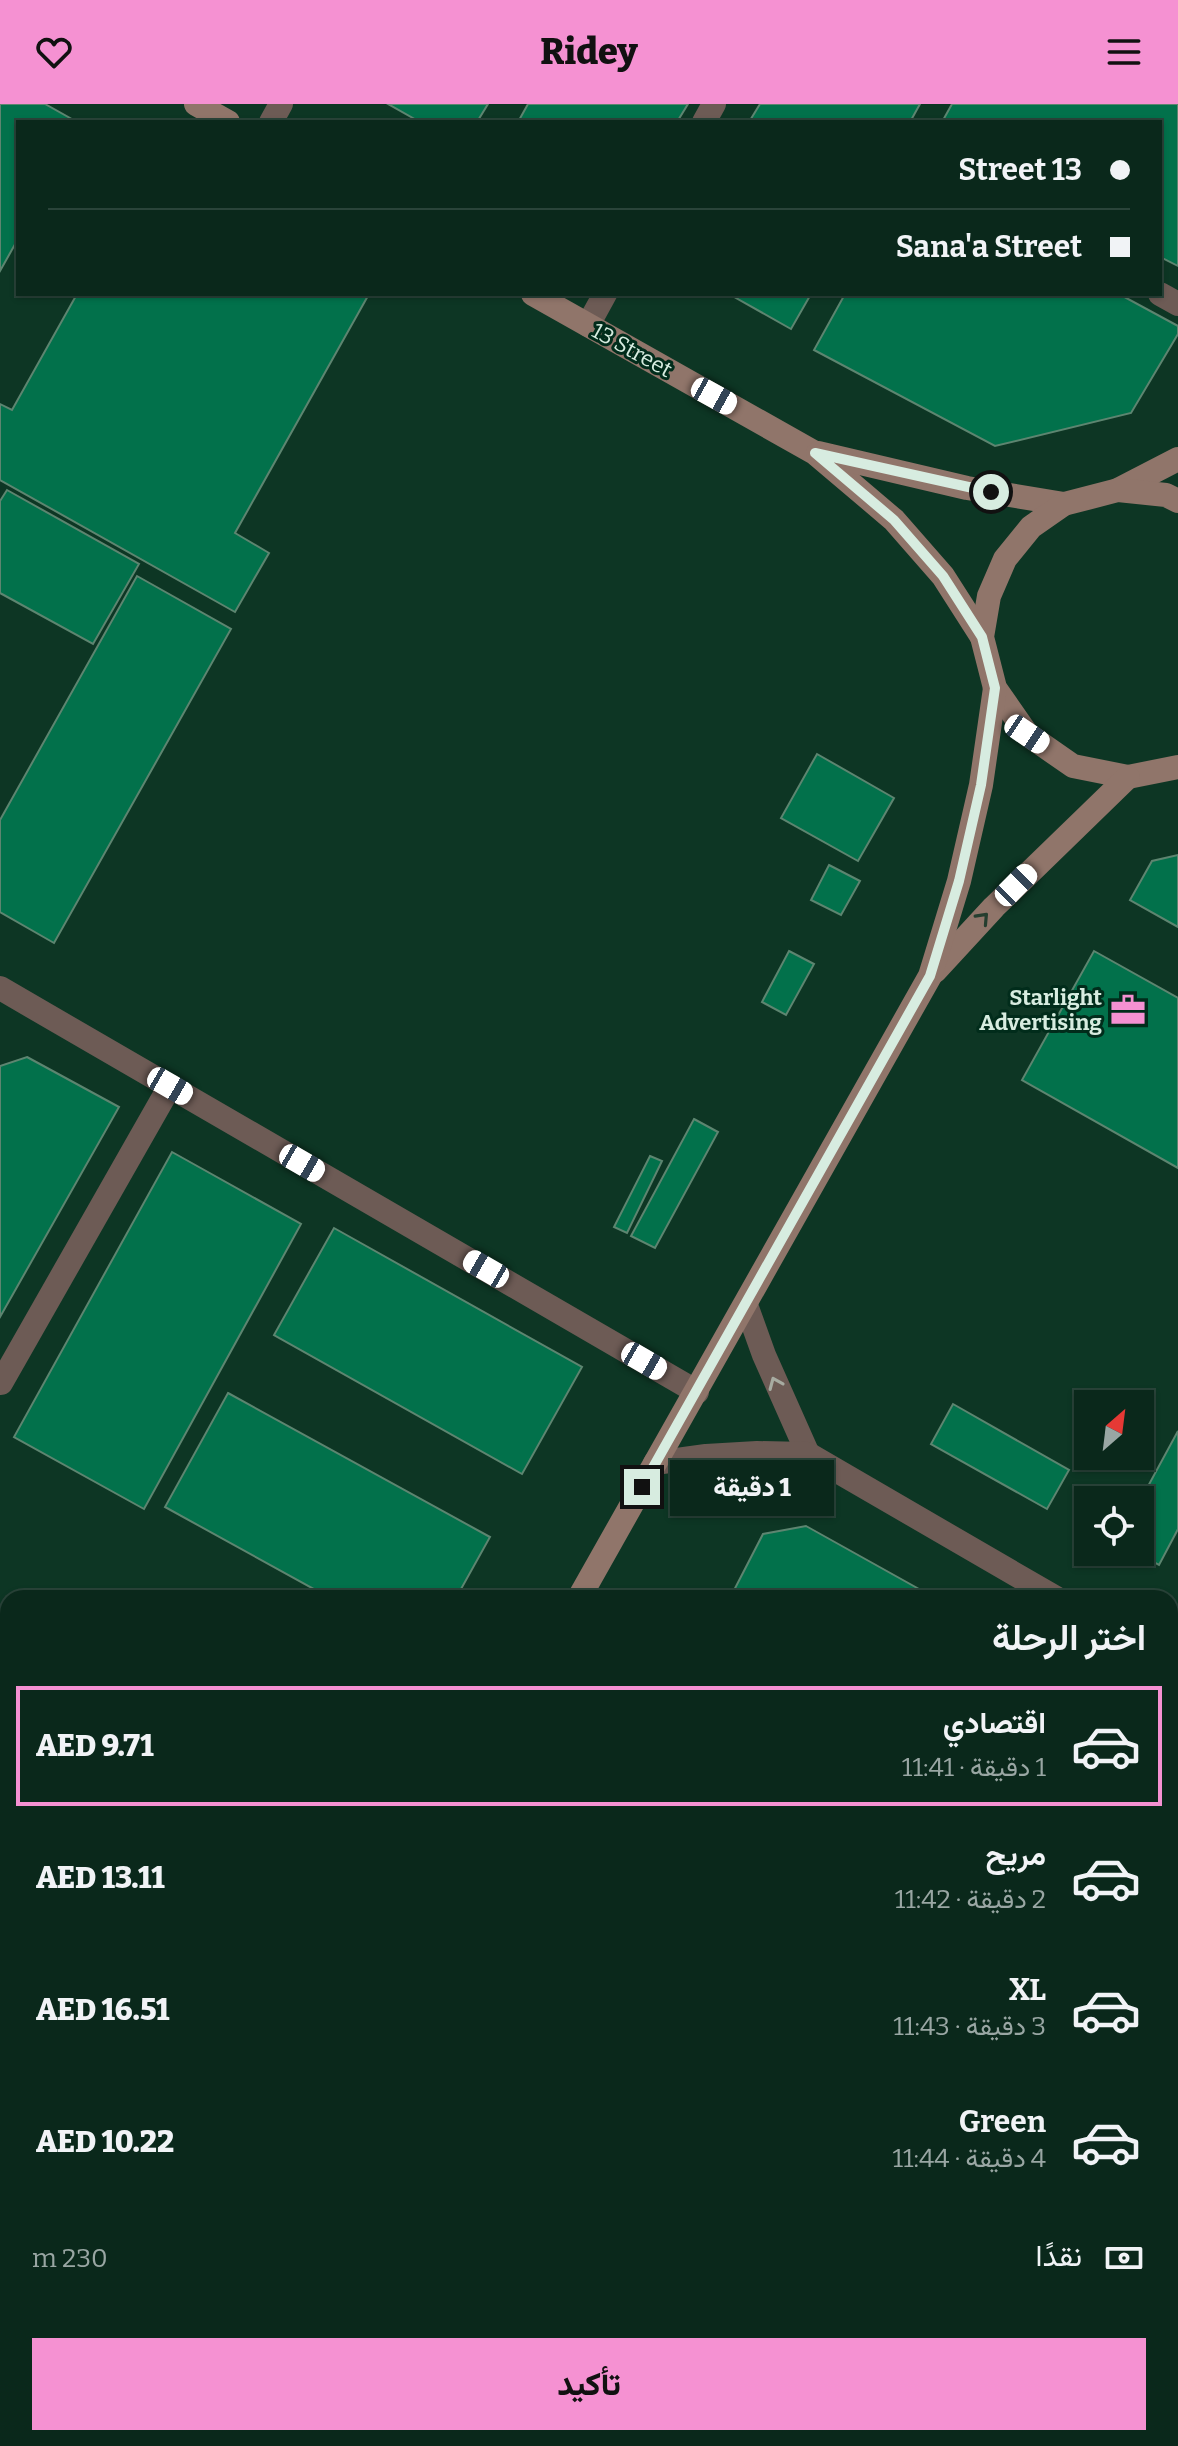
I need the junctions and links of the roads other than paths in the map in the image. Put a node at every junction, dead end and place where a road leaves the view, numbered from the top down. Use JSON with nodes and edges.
{"nodes":[{"id":1,"x":196,"y":104,"type":"edge"},
{"id":2,"x":224,"y":120,"type":"edge"},
{"id":3,"x":537,"y":296,"type":"edge"},
{"id":4,"x":604,"y":296,"type":"edge"},
{"id":5,"x":588,"y":325,"type":"junction"},
{"id":6,"x":815,"y":453,"type":"junction"},
{"id":7,"x":1178,"y":459,"type":"edge"},
{"id":8,"x":1118,"y":490,"type":"junction"},
{"id":9,"x":1178,"y":501,"type":"edge"},
{"id":10,"x":1064,"y":504,"type":"junction"},
{"id":11,"x":982,"y":637,"type":"junction"},
{"id":12,"x":995,"y":688,"type":"junction"},
{"id":13,"x":1178,"y":767,"type":"edge"},
{"id":14,"x":1128,"y":777,"type":"junction"},
{"id":15,"x":930,"y":976,"type":"junction"},
{"id":16,"x":0,"y":988,"type":"edge"},
{"id":17,"x":170,"y":1086,"type":"junction"},
{"id":18,"x":746,"y":1305,"type":"junction"},
{"id":19,"x":1,"y":1383,"type":"edge"},
{"id":20,"x":697,"y":1392,"type":"junction"},
{"id":21,"x":808,"y":1454,"type":"junction"},
{"id":22,"x":655,"y":1463,"type":"junction"},
{"id":23,"x":584,"y":1590,"type":"edge"},
{"id":24,"x":1042,"y":1590,"type":"edge"}],
"edges":[{"from":1,"to":2,"type":"street"},
{"from":3,"to":5,"type":"street","name":"13 Street"},
{"from":4,"to":5,"type":"lane"},
{"from":5,"to":6,"type":"street","name":"13 Street"},
{"from":6,"to":10,"type":"street","name":"13 Street"},
{"from":6,"to":11,"type":"street","name":"13 Street"},
{"from":7,"to":8,"type":"street"},
{"from":8,"to":9,"type":"street"},
{"from":8,"to":10,"type":"street"},
{"from":10,"to":11,"type":"street"},
{"from":11,"to":12,"type":"street"},
{"from":12,"to":14,"type":"street"},
{"from":12,"to":15,"type":"street"},
{"from":13,"to":14,"type":"street"},
{"from":15,"to":14,"type":"street","one_way":true},
{"from":15,"to":18,"type":"street"},
{"from":16,"to":17,"type":"lane"},
{"from":17,"to":19,"type":"lane"},
{"from":17,"to":20,"type":"lane"},
{"from":18,"to":20,"type":"street"},
{"from":21,"to":18,"type":"lane","one_way":true},
{"from":20,"to":22,"type":"street"},
{"from":21,"to":22,"type":"lane"},
{"from":21,"to":24,"type":"lane"},
{"from":22,"to":23,"type":"street"}]}
